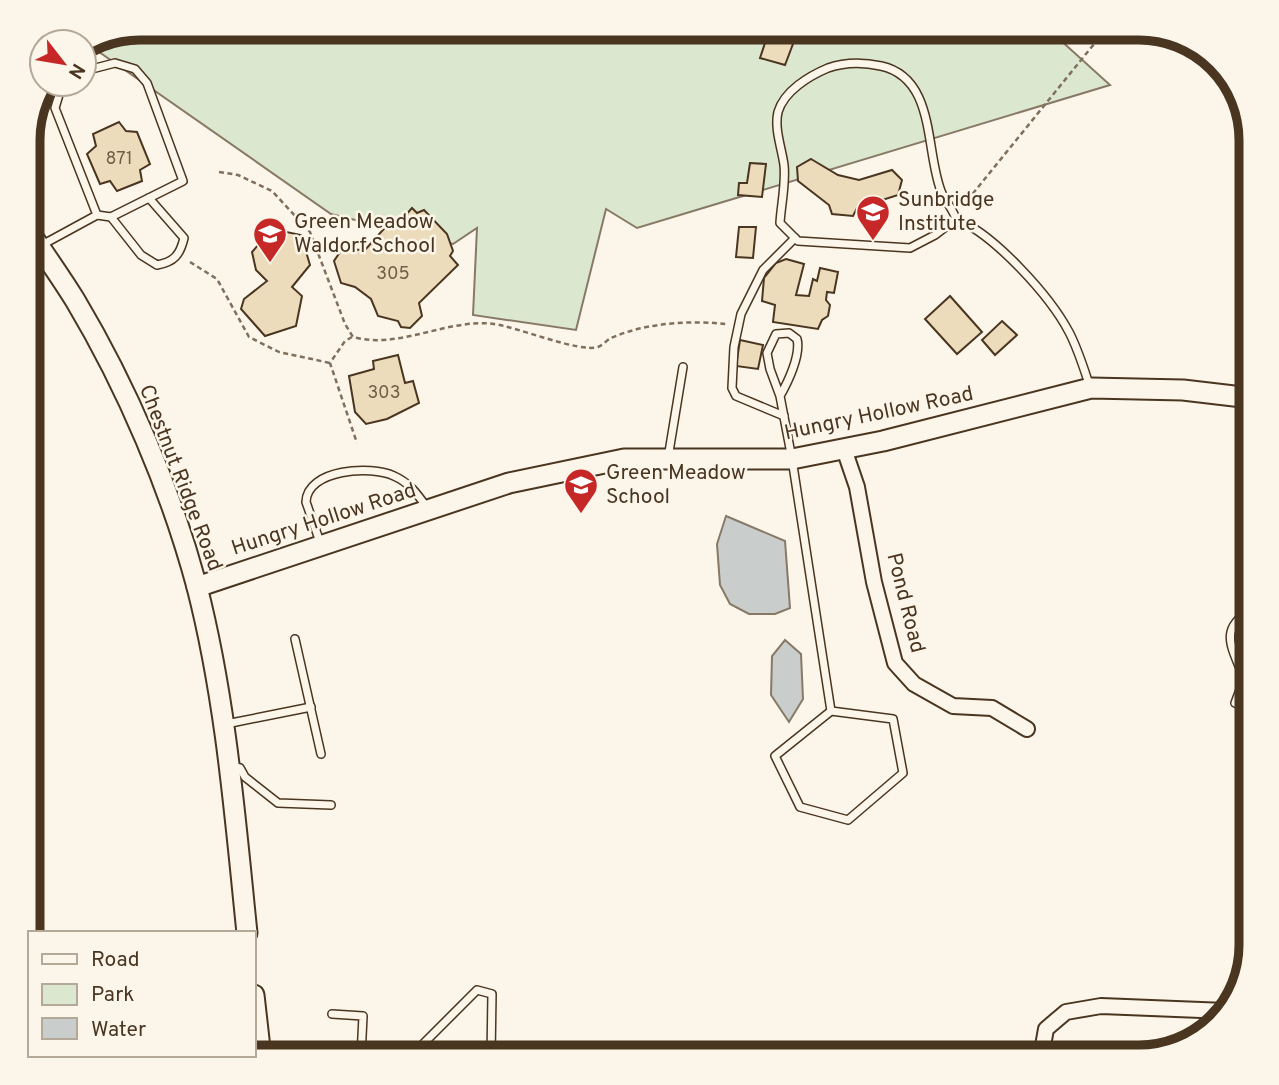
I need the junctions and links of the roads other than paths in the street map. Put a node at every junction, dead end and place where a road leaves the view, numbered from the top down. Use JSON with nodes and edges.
{"nodes":[{"id":1,"x":98,"y":67,"type":"edge"},
{"id":2,"x":58,"y":98,"type":"edge"},
{"id":3,"x":149,"y":198,"type":"junction"},
{"id":4,"x":97,"y":215,"type":"junction"},
{"id":5,"x":111,"y":217,"type":"junction"},
{"id":6,"x":956,"y":219,"type":"junction"},
{"id":7,"x":795,"y":237,"type":"junction"},
{"id":8,"x":40,"y":247,"type":"joint"},
{"id":9,"x":683,"y":367,"type":"dead end"},
{"id":10,"x":1091,"y":388,"type":"junction"},
{"id":11,"x":780,"y":396,"type":"junction"},
{"id":12,"x":1239,"y":397,"type":"edge"},
{"id":13,"x":784,"y":416,"type":"junction"},
{"id":14,"x":844,"y":449,"type":"junction"},
{"id":15,"x":668,"y":459,"type":"junction"},
{"id":16,"x":792,"y":459,"type":"junction"},
{"id":17,"x":428,"y":510,"type":"junction"},
{"id":18,"x":321,"y":546,"type":"junction"},
{"id":19,"x":197,"y":587,"type":"junction"},
{"id":20,"x":1239,"y":617,"type":"edge"},
{"id":21,"x":295,"y":639,"type":"dead end"},
{"id":22,"x":1239,"y":666,"type":"edge"},
{"id":23,"x":311,"y":708,"type":"junction"},
{"id":24,"x":831,"y":711,"type":"junction"},
{"id":25,"x":223,"y":725,"type":"junction"},
{"id":26,"x":1027,"y":729,"type":"dead end"},
{"id":27,"x":321,"y":754,"type":"dead end"},
{"id":28,"x":229,"y":766,"type":"junction"},
{"id":29,"x":331,"y":805,"type":"dead end"},
{"id":30,"x":247,"y":931,"type":"edge"},
{"id":31,"x":1214,"y":1011,"type":"edge"},
{"id":32,"x":256,"y":1013,"type":"edge"},
{"id":33,"x":332,"y":1014,"type":"dead end"},
{"id":34,"x":260,"y":1045,"type":"edge"},
{"id":35,"x":361,"y":1045,"type":"edge"},
{"id":36,"x":423,"y":1045,"type":"edge"},
{"id":37,"x":491,"y":1045,"type":"edge"},
{"id":38,"x":1043,"y":1045,"type":"edge"}],
"edges":[{"from":1,"to":3,"type":"lane"},
{"from":2,"to":4,"type":"lane"},
{"from":3,"to":5,"type":"lane"},
{"from":3,"to":5,"type":"lane"},
{"from":4,"to":5,"type":"lane"},
{"from":4,"to":8,"type":"lane"},
{"from":6,"to":7,"type":"lane"},
{"from":6,"to":7,"type":"lane"},
{"from":6,"to":10,"type":"lane"},
{"from":7,"to":13,"type":"lane"},
{"from":8,"to":19,"type":"street","name":"Chestnut Ridge Road"},
{"from":9,"to":15,"type":"lane"},
{"from":10,"to":12,"type":"street","name":"Hungry Hollow Road"},
{"from":10,"to":14,"type":"street","name":"Hungry Hollow Road"},
{"from":11,"to":11,"type":"lane"},
{"from":11,"to":13,"type":"lane"},
{"from":13,"to":16,"type":"lane"},
{"from":14,"to":16,"type":"street","name":"Hungry Hollow Road"},
{"from":14,"to":26,"type":"street","name":"Pond Road"},
{"from":15,"to":16,"type":"street","name":"Hungry Hollow Road"},
{"from":15,"to":17,"type":"street","name":"Hungry Hollow Road"},
{"from":16,"to":24,"type":"lane"},
{"from":17,"to":18,"type":"street","name":"Hungry Hollow Road"},
{"from":17,"to":18,"type":"lane"},
{"from":18,"to":19,"type":"street","name":"Hungry Hollow Road"},
{"from":19,"to":25,"type":"street","name":"Chestnut Ridge Road"},
{"from":20,"to":22,"type":"lane"},
{"from":21,"to":23,"type":"lane"},
{"from":23,"to":25,"type":"lane"},
{"from":23,"to":27,"type":"lane"},
{"from":24,"to":24,"type":"lane"},
{"from":25,"to":28,"type":"street","name":"Chestnut Ridge Road"},
{"from":28,"to":29,"type":"lane"},
{"from":28,"to":30,"type":"street","name":"Chestnut Ridge Road"},
{"from":31,"to":38,"type":"street"},
{"from":32,"to":34,"type":"street"},
{"from":33,"to":35,"type":"lane"},
{"from":36,"to":37,"type":"lane"}]}
